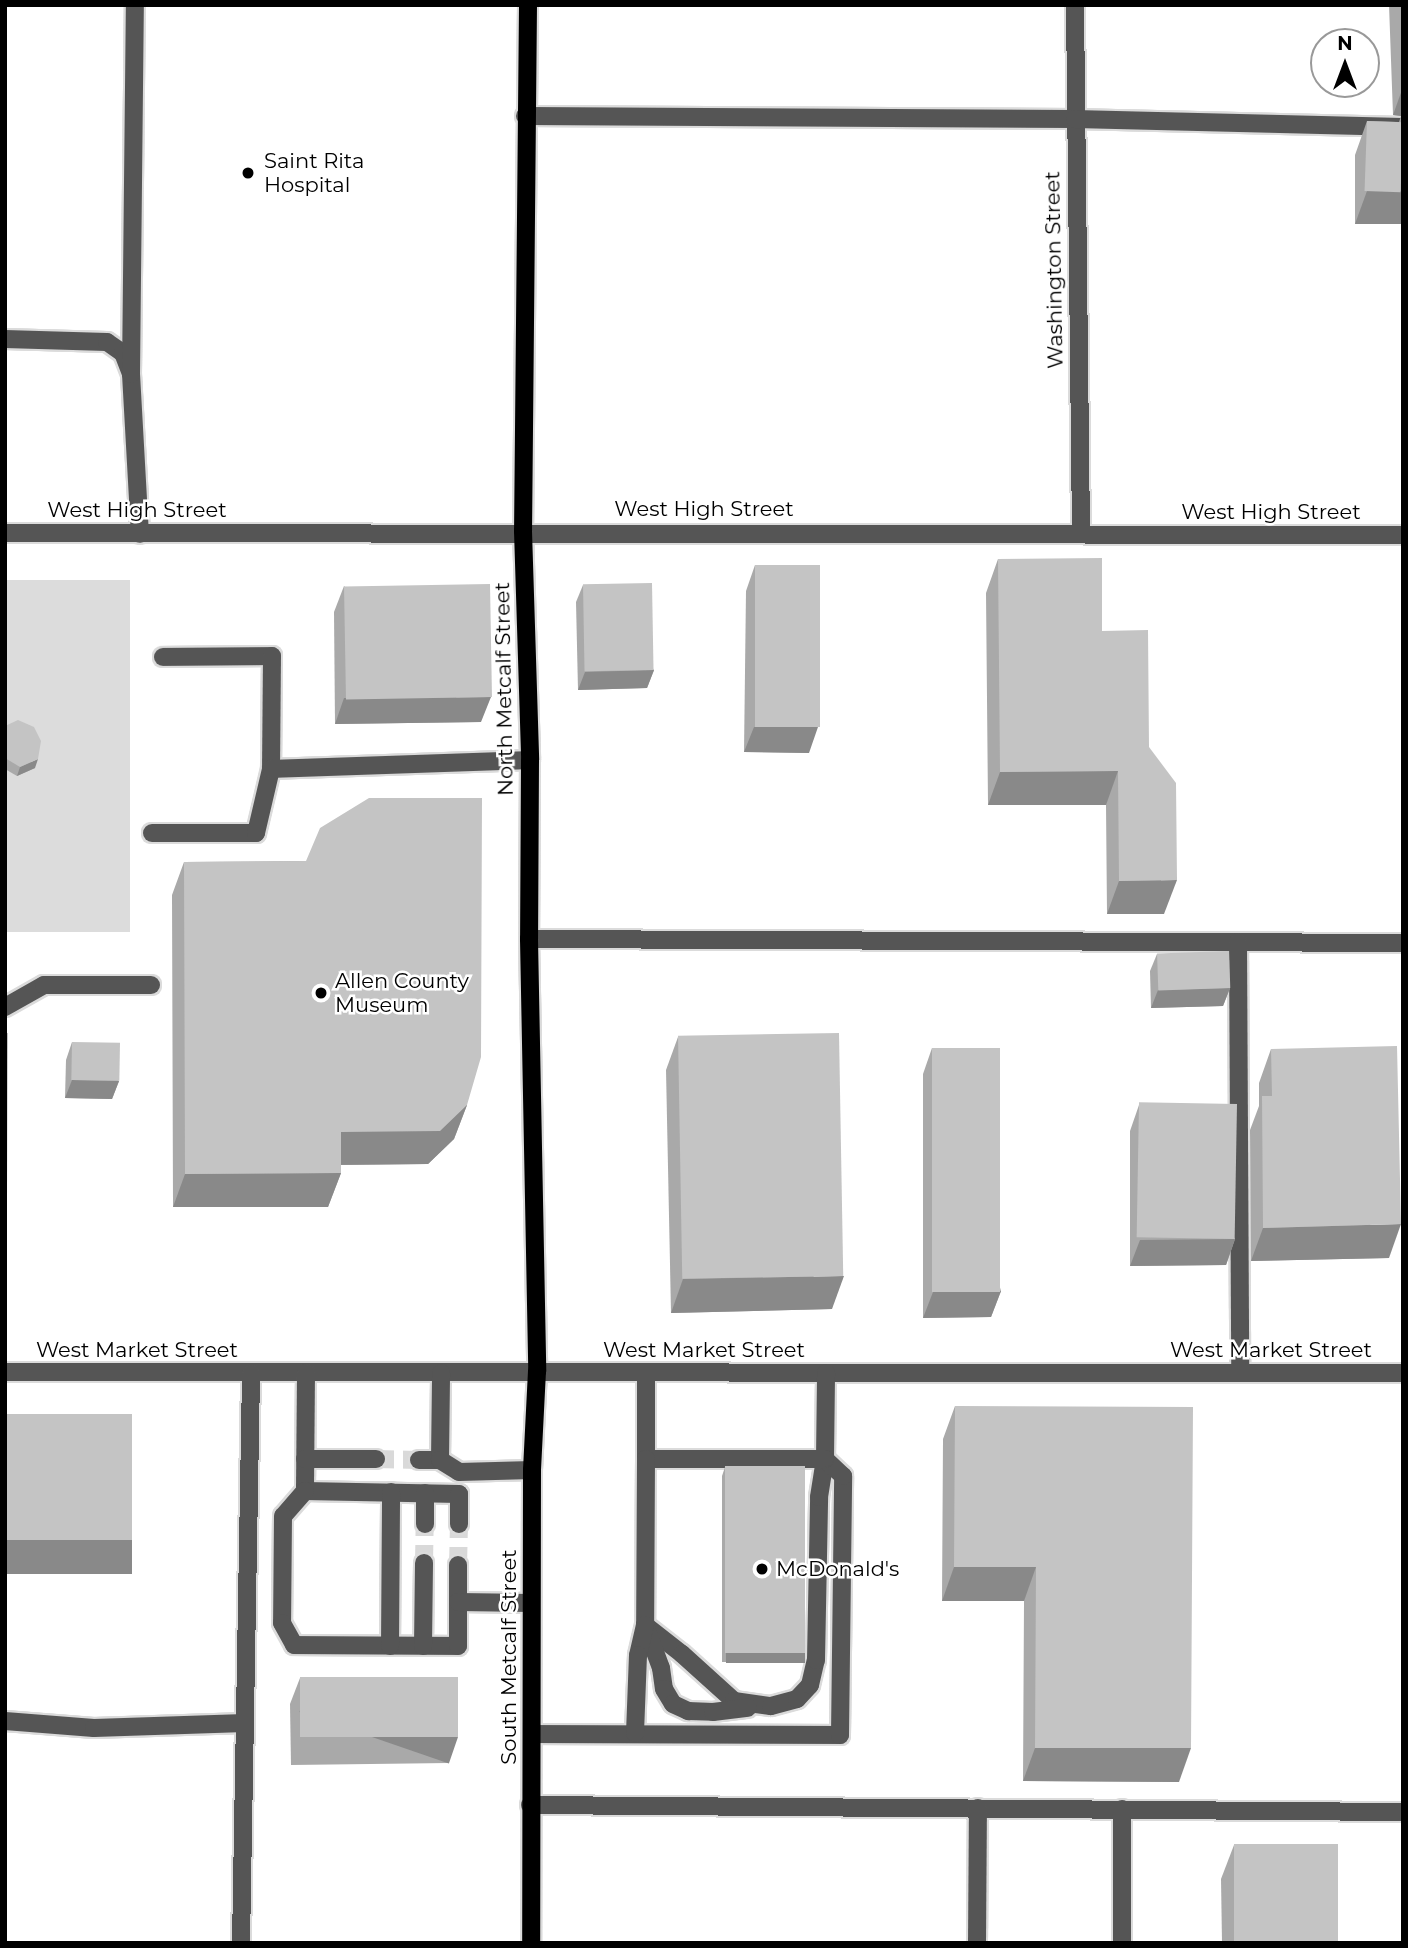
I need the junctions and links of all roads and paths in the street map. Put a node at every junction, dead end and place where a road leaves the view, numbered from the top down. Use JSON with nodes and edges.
{"nodes":[{"id":1,"x":135,"y":5,"type":"edge"},
{"id":2,"x":528,"y":5,"type":"edge"},
{"id":3,"x":1074,"y":5,"type":"edge"},
{"id":4,"x":525,"y":116,"type":"junction"},
{"id":5,"x":1075,"y":119,"type":"junction"},
{"id":6,"x":1403,"y":127,"type":"edge"},
{"id":7,"x":5,"y":339,"type":"edge"},
{"id":8,"x":131,"y":374,"type":"junction"},
{"id":9,"x":523,"y":531,"type":"junction"},
{"id":10,"x":5,"y":533,"type":"edge"},
{"id":11,"x":140,"y":534,"type":"junction"},
{"id":12,"x":1081,"y":534,"type":"junction"},
{"id":13,"x":1403,"y":535,"type":"edge"},
{"id":14,"x":163,"y":657,"type":"dead end"},
{"id":15,"x":530,"y":761,"type":"junction"},
{"id":16,"x":271,"y":769,"type":"junction"},
{"id":17,"x":152,"y":833,"type":"dead end"},
{"id":18,"x":529,"y":939,"type":"junction"},
{"id":19,"x":1238,"y":942,"type":"junction"},
{"id":20,"x":1403,"y":943,"type":"edge"},
{"id":21,"x":151,"y":985,"type":"dead end"},
{"id":22,"x":5,"y":1007,"type":"edge"},
{"id":23,"x":537,"y":1371,"type":"junction"},
{"id":24,"x":5,"y":1372,"type":"edge"},
{"id":25,"x":1240,"y":1372,"type":"junction"},
{"id":26,"x":251,"y":1373,"type":"junction"},
{"id":27,"x":306,"y":1373,"type":"junction"},
{"id":28,"x":441,"y":1373,"type":"junction"},
{"id":29,"x":825,"y":1373,"type":"junction"},
{"id":30,"x":1403,"y":1373,"type":"edge"},
{"id":31,"x":646,"y":1375,"type":"junction"},
{"id":32,"x":305,"y":1459,"type":"junction"},
{"id":33,"x":376,"y":1459,"type":"tunnel mouth"},
{"id":34,"x":646,"y":1459,"type":"junction"},
{"id":35,"x":825,"y":1459,"type":"junction"},
{"id":36,"x":419,"y":1460,"type":"tunnel mouth"},
{"id":37,"x":440,"y":1460,"type":"junction"},
{"id":38,"x":532,"y":1470,"type":"junction"},
{"id":39,"x":458,"y":1472,"type":"junction"},
{"id":40,"x":305,"y":1491,"type":"junction"},
{"id":41,"x":391,"y":1492,"type":"junction"},
{"id":42,"x":425,"y":1493,"type":"junction"},
{"id":43,"x":459,"y":1494,"type":"junction"},
{"id":44,"x":425,"y":1524,"type":"tunnel mouth"},
{"id":45,"x":458,"y":1524,"type":"tunnel mouth"},
{"id":46,"x":424,"y":1563,"type":"tunnel mouth"},
{"id":47,"x":458,"y":1565,"type":"tunnel mouth"},
{"id":48,"x":458,"y":1601,"type":"junction"},
{"id":49,"x":531,"y":1603,"type":"junction"},
{"id":50,"x":645,"y":1625,"type":"junction"},
{"id":51,"x":390,"y":1646,"type":"junction"},
{"id":52,"x":423,"y":1646,"type":"junction"},
{"id":53,"x":771,"y":1706,"type":"junction"},
{"id":54,"x":5,"y":1721,"type":"edge"},
{"id":55,"x":245,"y":1723,"type":"junction"},
{"id":56,"x":635,"y":1733,"type":"junction"},
{"id":57,"x":533,"y":1734,"type":"junction"},
{"id":58,"x":530,"y":1805,"type":"junction"},
{"id":59,"x":978,"y":1808,"type":"junction"},
{"id":60,"x":1122,"y":1809,"type":"junction"},
{"id":61,"x":1403,"y":1812,"type":"edge"},
{"id":62,"x":241,"y":1943,"type":"edge"},
{"id":63,"x":531,"y":1943,"type":"edge"},
{"id":64,"x":977,"y":1943,"type":"edge"},
{"id":65,"x":1122,"y":1943,"type":"edge"}],
"edges":[{"from":1,"to":8,"type":"street"},
{"from":2,"to":4,"type":"main road","name":"North Metcalf Street"},
{"from":3,"to":5,"type":"street","name":"Washington Street"},
{"from":4,"to":5,"type":"street"},
{"from":4,"to":9,"type":"main road","name":"North Metcalf Street"},
{"from":5,"to":6,"type":"street"},
{"from":5,"to":12,"type":"street","name":"Washington Street"},
{"from":7,"to":8,"type":"street"},
{"from":8,"to":11,"type":"street"},
{"from":9,"to":11,"type":"street","name":"West High Street"},
{"from":9,"to":12,"type":"street","name":"West High Street"},
{"from":9,"to":15,"type":"main road","name":"North Metcalf Street"},
{"from":10,"to":11,"type":"street","name":"West High Street"},
{"from":12,"to":13,"type":"street","name":"West High Street"},
{"from":14,"to":16,"type":"street"},
{"from":15,"to":16,"type":"street"},
{"from":15,"to":18,"type":"main road","name":"North Metcalf Street"},
{"from":16,"to":17,"type":"street"},
{"from":18,"to":19,"type":"street"},
{"from":18,"to":23,"type":"main road","name":"North Metcalf Street"},
{"from":19,"to":20,"type":"street"},
{"from":19,"to":25,"type":"street"},
{"from":21,"to":22,"type":"street"},
{"from":23,"to":28,"type":"street","name":"West Market Street"},
{"from":23,"to":31,"type":"street","name":"West Market Street"},
{"from":23,"to":38,"type":"main road","name":"South Metcalf Street"},
{"from":24,"to":26,"type":"street","name":"West Market Street"},
{"from":25,"to":29,"type":"street","name":"West Market Street"},
{"from":25,"to":30,"type":"street","name":"West Market Street"},
{"from":26,"to":27,"type":"street","name":"West Market Street"},
{"from":26,"to":55,"type":"street"},
{"from":27,"to":28,"type":"street","name":"West Market Street"},
{"from":27,"to":32,"type":"street"},
{"from":28,"to":37,"type":"street"},
{"from":29,"to":31,"type":"street","name":"West Market Street"},
{"from":29,"to":35,"type":"street"},
{"from":31,"to":34,"type":"street"},
{"from":32,"to":33,"type":"street"},
{"from":32,"to":40,"type":"street"},
{"from":34,"to":35,"type":"street"},
{"from":34,"to":50,"type":"street"},
{"from":35,"to":53,"type":"street"},
{"from":35,"to":56,"type":"street"},
{"from":36,"to":37,"type":"street"},
{"from":37,"to":39,"type":"street"},
{"from":38,"to":39,"type":"street"},
{"from":38,"to":49,"type":"main road","name":"South Metcalf Street"},
{"from":39,"to":43,"type":"street"},
{"from":40,"to":41,"type":"street"},
{"from":40,"to":51,"type":"street"},
{"from":41,"to":42,"type":"street"},
{"from":41,"to":51,"type":"street"},
{"from":42,"to":43,"type":"street"},
{"from":42,"to":44,"type":"street"},
{"from":43,"to":45,"type":"street"},
{"from":46,"to":52,"type":"street"},
{"from":47,"to":48,"type":"street"},
{"from":48,"to":49,"type":"street"},
{"from":48,"to":52,"type":"street"},
{"from":49,"to":57,"type":"main road","name":"South Metcalf Street"},
{"from":50,"to":53,"type":"street"},
{"from":50,"to":53,"type":"street"},
{"from":50,"to":56,"type":"street"},
{"from":51,"to":52,"type":"street"},
{"from":54,"to":55,"type":"street"},
{"from":55,"to":62,"type":"street"},
{"from":56,"to":57,"type":"street"},
{"from":57,"to":58,"type":"main road","name":"South Metcalf Street"},
{"from":58,"to":59,"type":"street"},
{"from":58,"to":63,"type":"main road","name":"South Metcalf Street"},
{"from":59,"to":60,"type":"street"},
{"from":59,"to":64,"type":"street"},
{"from":60,"to":61,"type":"street"},
{"from":60,"to":65,"type":"street"}]}
